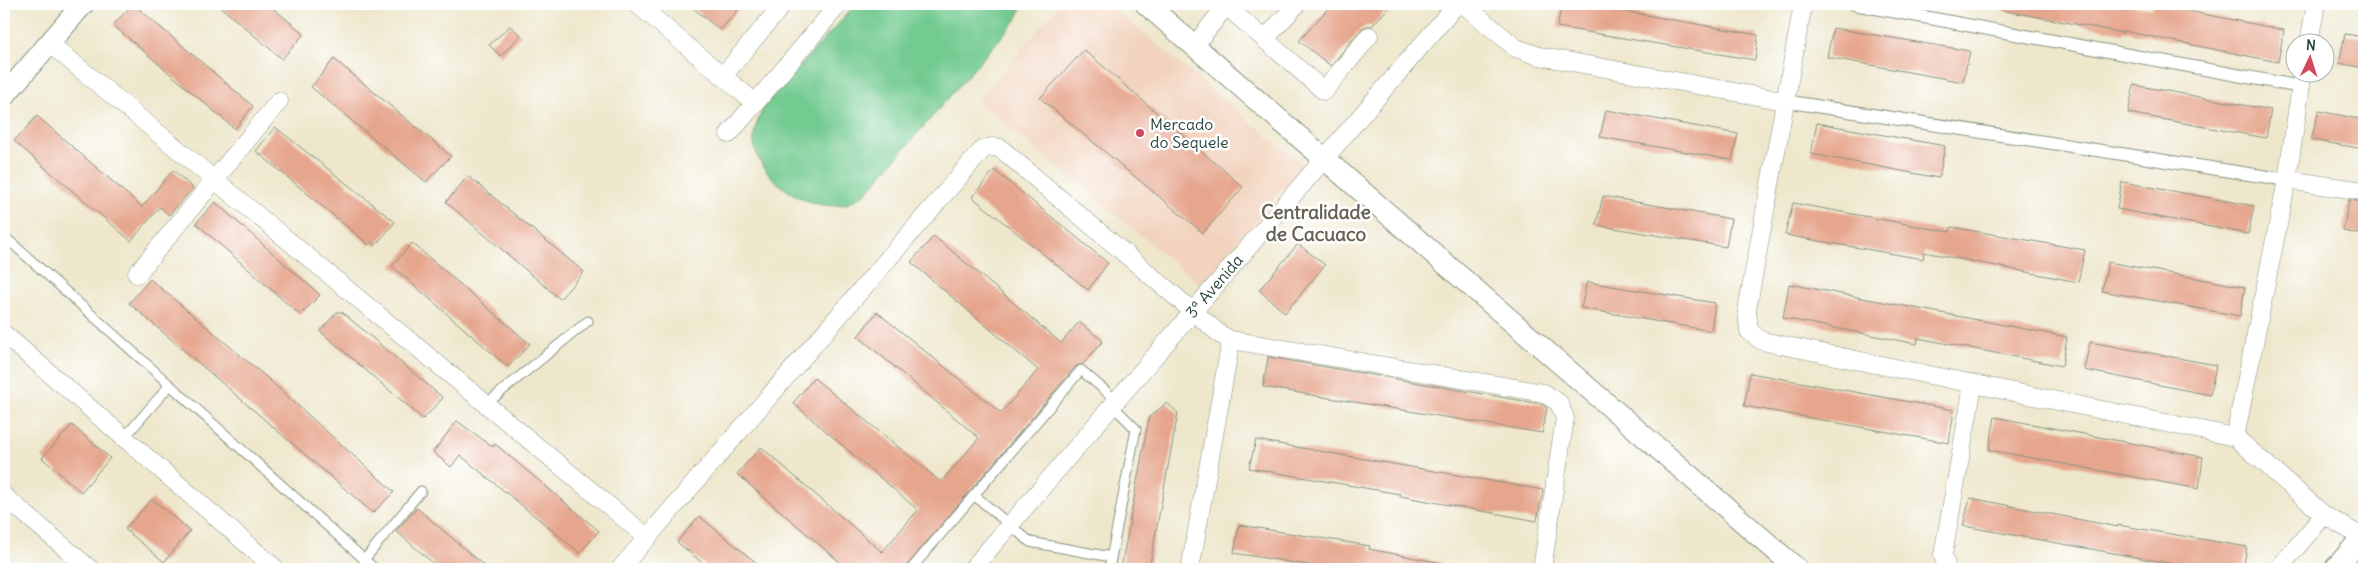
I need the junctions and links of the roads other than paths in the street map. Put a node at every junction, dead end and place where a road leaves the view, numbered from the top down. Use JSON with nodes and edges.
{"nodes":[{"id":1,"x":83,"y":4,"type":"edge"},
{"id":2,"x":637,"y":4,"type":"edge"},
{"id":3,"x":783,"y":4,"type":"edge"},
{"id":4,"x":839,"y":4,"type":"edge"},
{"id":5,"x":1146,"y":4,"type":"edge"},
{"id":6,"x":1297,"y":4,"type":"edge"},
{"id":7,"x":1457,"y":4,"type":"edge"},
{"id":8,"x":1463,"y":4,"type":"edge"},
{"id":9,"x":1804,"y":4,"type":"edge"},
{"id":10,"x":1854,"y":4,"type":"edge"},
{"id":11,"x":2316,"y":4,"type":"edge"},
{"id":12,"x":1225,"y":5,"type":"edge"},
{"id":13,"x":2311,"y":32,"type":"edge"},
{"id":14,"x":1370,"y":36,"type":"dead end"},
{"id":15,"x":1265,"y":39,"type":"junction"},
{"id":16,"x":49,"y":43,"type":"junction"},
{"id":17,"x":1194,"y":46,"type":"junction"},
{"id":18,"x":723,"y":76,"type":"junction"},
{"id":19,"x":2286,"y":77,"type":"edge"},
{"id":20,"x":2302,"y":82,"type":"edge"},
{"id":21,"x":4,"y":96,"type":"edge"},
{"id":22,"x":279,"y":100,"type":"dead end"},
{"id":23,"x":1784,"y":101,"type":"junction"},
{"id":24,"x":756,"y":103,"type":"junction"},
{"id":25,"x":729,"y":134,"type":"dead end"},
{"id":26,"x":1324,"y":160,"type":"junction"},
{"id":27,"x":215,"y":180,"type":"junction"},
{"id":28,"x":2287,"y":180,"type":"junction"},
{"id":29,"x":2364,"y":191,"type":"edge"},
{"id":30,"x":4,"y":236,"type":"edge"},
{"id":31,"x":137,"y":274,"type":"dead end"},
{"id":32,"x":1191,"y":311,"type":"junction"},
{"id":33,"x":588,"y":321,"type":"dead end"},
{"id":34,"x":4,"y":334,"type":"edge"},
{"id":35,"x":1232,"y":340,"type":"junction"},
{"id":36,"x":170,"y":385,"type":"junction"},
{"id":37,"x":1972,"y":386,"type":"junction"},
{"id":38,"x":1114,"y":403,"type":"junction"},
{"id":39,"x":486,"y":404,"type":"junction"},
{"id":40,"x":2234,"y":437,"type":"junction"},
{"id":41,"x":124,"y":438,"type":"junction"},
{"id":42,"x":421,"y":491,"type":"dead end"},
{"id":43,"x":974,"y":495,"type":"junction"},
{"id":44,"x":4,"y":496,"type":"edge"},
{"id":45,"x":2324,"y":515,"type":"junction"},
{"id":46,"x":1010,"y":525,"type":"junction"},
{"id":47,"x":2363,"y":536,"type":"edge"},
{"id":48,"x":648,"y":538,"type":"junction"},
{"id":49,"x":1111,"y":557,"type":"junction"},
{"id":50,"x":364,"y":560,"type":"junction"},
{"id":51,"x":90,"y":569,"type":"edge"},
{"id":52,"x":276,"y":569,"type":"edge"},
{"id":53,"x":374,"y":569,"type":"edge"},
{"id":54,"x":620,"y":569,"type":"edge"},
{"id":55,"x":911,"y":569,"type":"edge"},
{"id":56,"x":972,"y":569,"type":"edge"},
{"id":57,"x":1109,"y":569,"type":"edge"},
{"id":58,"x":1190,"y":569,"type":"edge"},
{"id":59,"x":1542,"y":569,"type":"edge"},
{"id":60,"x":1797,"y":569,"type":"edge"},
{"id":61,"x":1947,"y":569,"type":"edge"},
{"id":62,"x":2278,"y":569,"type":"edge"},
{"id":63,"x":2335,"y":569,"type":"edge"}],
"edges":[{"from":1,"to":16,"type":"street"},
{"from":2,"to":18,"type":"street"},
{"from":3,"to":18,"type":"street"},
{"from":4,"to":24,"type":"street"},
{"from":5,"to":17,"type":"street"},
{"from":6,"to":15,"type":"street"},
{"from":7,"to":26,"type":"street","name":"3ª Avenida"},
{"from":8,"to":23,"type":"street"},
{"from":9,"to":23,"type":"street"},
{"from":10,"to":19,"type":"street"},
{"from":11,"to":13,"type":"street"},
{"from":12,"to":15,"type":"street"},
{"from":12,"to":17,"type":"street"},
{"from":14,"to":15,"type":"street"},
{"from":16,"to":21,"type":"street"},
{"from":16,"to":27,"type":"street"},
{"from":17,"to":26,"type":"street"},
{"from":18,"to":24,"type":"street"},
{"from":20,"to":28,"type":"street"},
{"from":22,"to":27,"type":"street"},
{"from":23,"to":28,"type":"street"},
{"from":23,"to":37,"type":"street"},
{"from":24,"to":25,"type":"street"},
{"from":26,"to":32,"type":"street","name":"3ª Avenida"},
{"from":26,"to":60,"type":"street"},
{"from":27,"to":31,"type":"street"},
{"from":27,"to":39,"type":"street"},
{"from":28,"to":29,"type":"street"},
{"from":28,"to":40,"type":"street"},
{"from":30,"to":36,"type":"lane"},
{"from":32,"to":35,"type":"street"},
{"from":32,"to":38,"type":"street","name":"3ª Avenida"},
{"from":32,"to":48,"type":"street"},
{"from":33,"to":39,"type":"lane"},
{"from":34,"to":41,"type":"street"},
{"from":35,"to":58,"type":"street"},
{"from":35,"to":59,"type":"street"},
{"from":36,"to":41,"type":"lane"},
{"from":36,"to":50,"type":"lane"},
{"from":37,"to":40,"type":"street"},
{"from":37,"to":61,"type":"street"},
{"from":38,"to":43,"type":"lane"},
{"from":38,"to":46,"type":"street","name":"3ª Avenida"},
{"from":38,"to":49,"type":"lane"},
{"from":39,"to":48,"type":"street"},
{"from":40,"to":45,"type":"street"},
{"from":41,"to":52,"type":"street"},
{"from":42,"to":50,"type":"lane"},
{"from":43,"to":46,"type":"lane"},
{"from":43,"to":55,"type":"lane"},
{"from":44,"to":51,"type":"street"},
{"from":45,"to":47,"type":"street"},
{"from":45,"to":62,"type":"street"},
{"from":46,"to":49,"type":"lane"},
{"from":46,"to":56,"type":"street","name":"3ª Avenida"},
{"from":47,"to":63,"type":"street"},
{"from":48,"to":54,"type":"street"},
{"from":49,"to":57,"type":"lane"},
{"from":50,"to":53,"type":"lane"}]}
